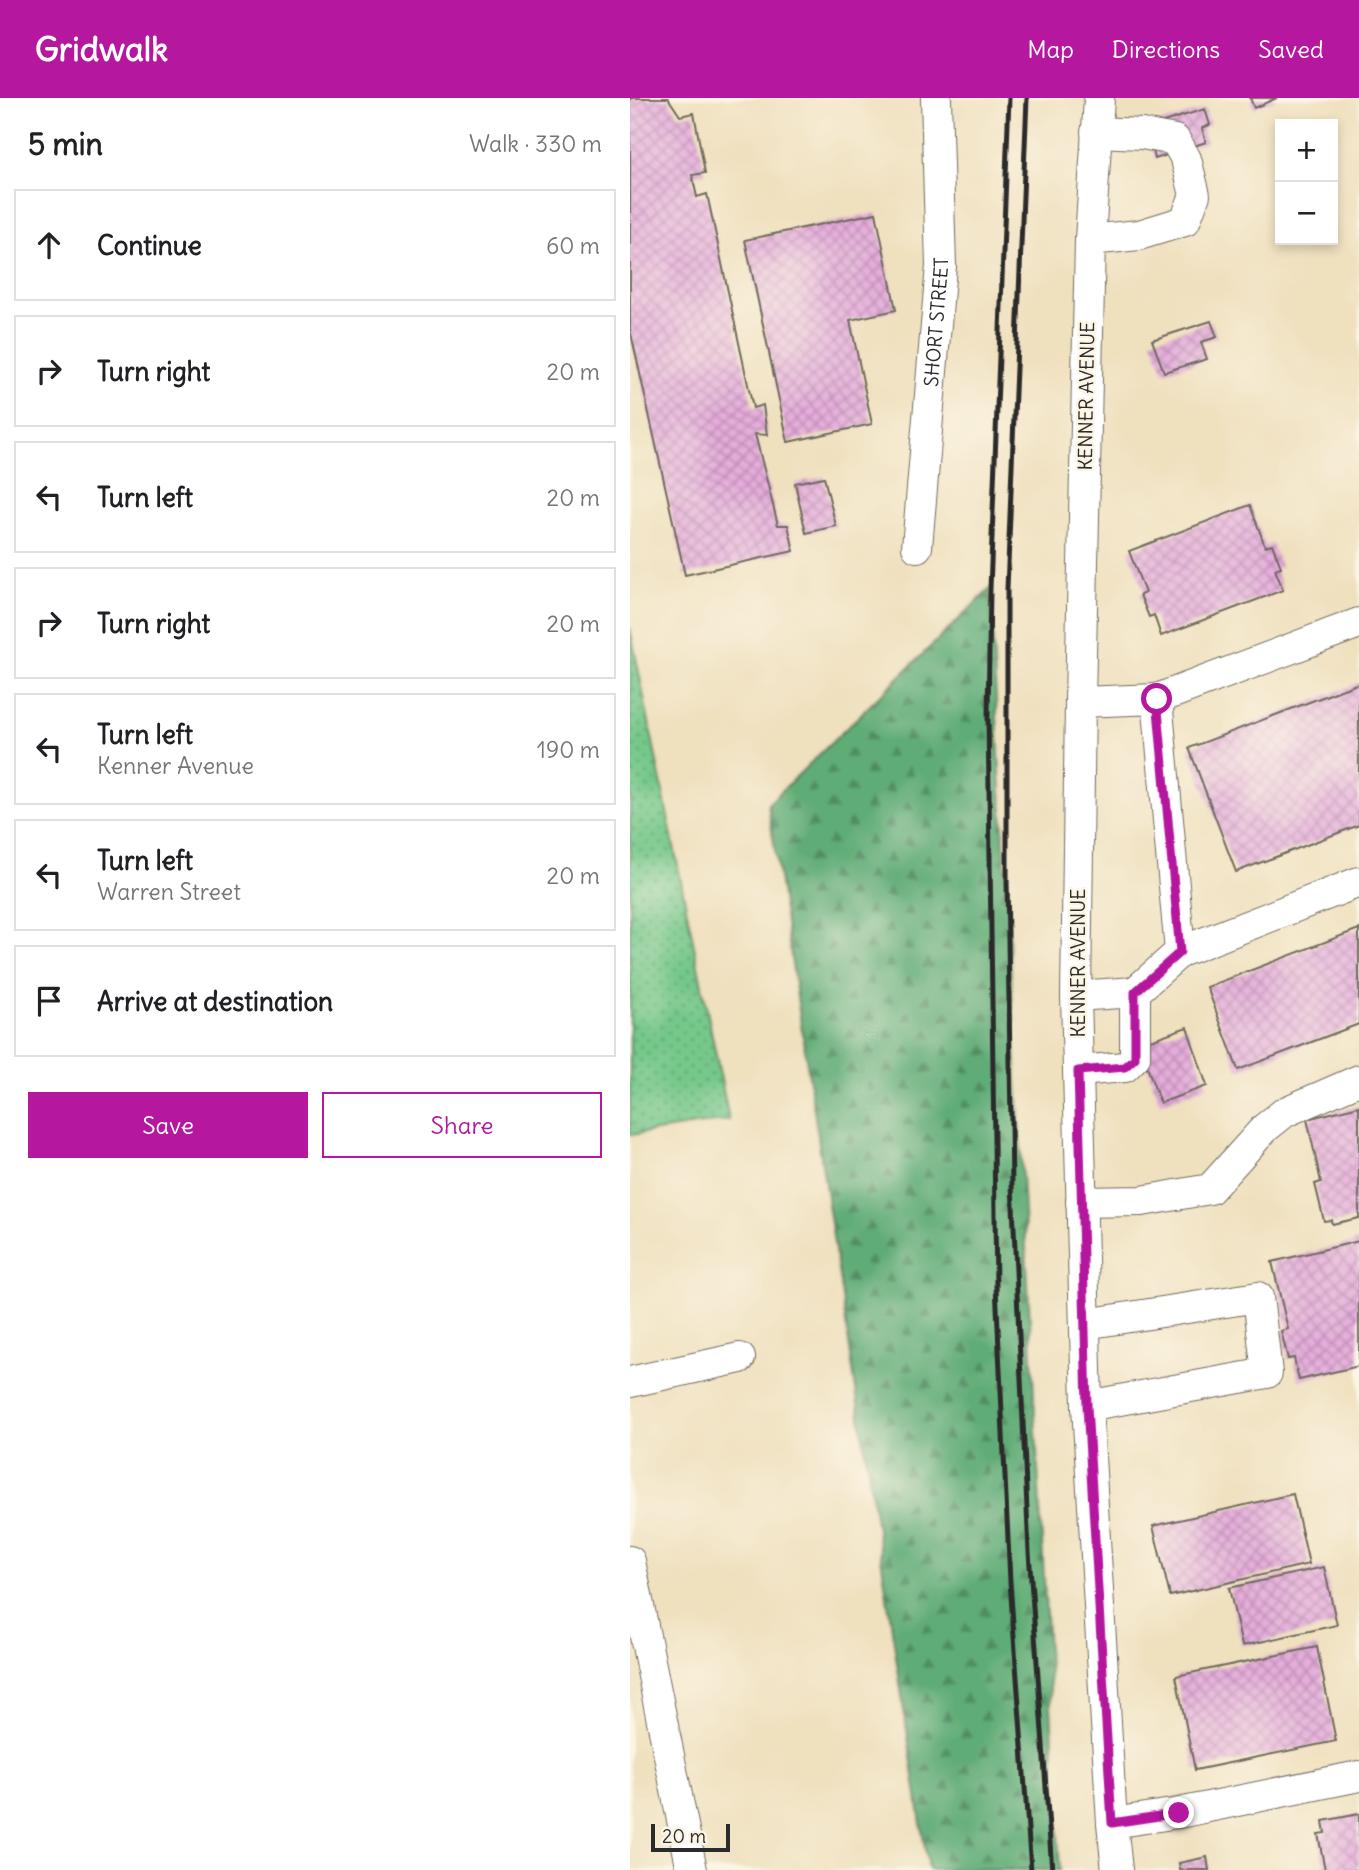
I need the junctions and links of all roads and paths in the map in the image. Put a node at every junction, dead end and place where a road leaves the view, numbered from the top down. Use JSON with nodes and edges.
{"nodes":[{"id":1,"x":936,"y":98,"type":"edge"},
{"id":2,"x":1099,"y":98,"type":"edge"},
{"id":3,"x":1096,"y":132,"type":"junction"},
{"id":4,"x":1090,"y":240,"type":"junction"},
{"id":5,"x":917,"y":547,"type":"dead end"},
{"id":6,"x":1359,"y":622,"type":"edge"},
{"id":7,"x":1157,"y":699,"type":"junction"},
{"id":8,"x":1080,"y":702,"type":"junction"},
{"id":9,"x":1359,"y":882,"type":"edge"},
{"id":10,"x":1180,"y":952,"type":"junction"},
{"id":11,"x":1135,"y":992,"type":"junction"},
{"id":12,"x":1076,"y":996,"type":"junction"},
{"id":13,"x":1078,"y":1071,"type":"junction"},
{"id":14,"x":1359,"y":1080,"type":"edge"},
{"id":15,"x":1082,"y":1202,"type":"junction"},
{"id":16,"x":1085,"y":1324,"type":"junction"},
{"id":17,"x":740,"y":1357,"type":"dead end"},
{"id":18,"x":630,"y":1382,"type":"edge"},
{"id":19,"x":1087,"y":1406,"type":"junction"},
{"id":20,"x":630,"y":1561,"type":"edge"},
{"id":21,"x":1359,"y":1776,"type":"edge"},
{"id":22,"x":1112,"y":1823,"type":"junction"},
{"id":23,"x":692,"y":1870,"type":"edge"},
{"id":24,"x":1117,"y":1870,"type":"edge"}],
"edges":[{"from":1,"to":5,"type":"street","name":"SHORT STREET"},
{"from":2,"to":3,"type":"street","name":"KENNER AVENUE"},
{"from":3,"to":4,"type":"street","name":"KENNER AVENUE"},
{"from":3,"to":4,"type":"street"},
{"from":4,"to":8,"type":"street","name":"KENNER AVENUE"},
{"from":6,"to":7,"type":"street"},
{"from":7,"to":8,"type":"street"},
{"from":7,"to":10,"type":"street"},
{"from":8,"to":12,"type":"street","name":"KENNER AVENUE"},
{"from":9,"to":10,"type":"street"},
{"from":10,"to":11,"type":"street"},
{"from":11,"to":12,"type":"street"},
{"from":11,"to":13,"type":"street"},
{"from":12,"to":13,"type":"street","name":"KENNER AVENUE"},
{"from":13,"to":15,"type":"street","name":"KENNER AVENUE"},
{"from":14,"to":15,"type":"street"},
{"from":15,"to":16,"type":"street","name":"KENNER AVENUE"},
{"from":16,"to":19,"type":"street","name":"KENNER AVENUE"},
{"from":16,"to":19,"type":"street"},
{"from":17,"to":18,"type":"street"},
{"from":19,"to":22,"type":"street","name":"KENNER AVENUE"},
{"from":20,"to":23,"type":"street"},
{"from":21,"to":22,"type":"street"},
{"from":22,"to":24,"type":"street","name":"KENNER AVENUE"}]}
